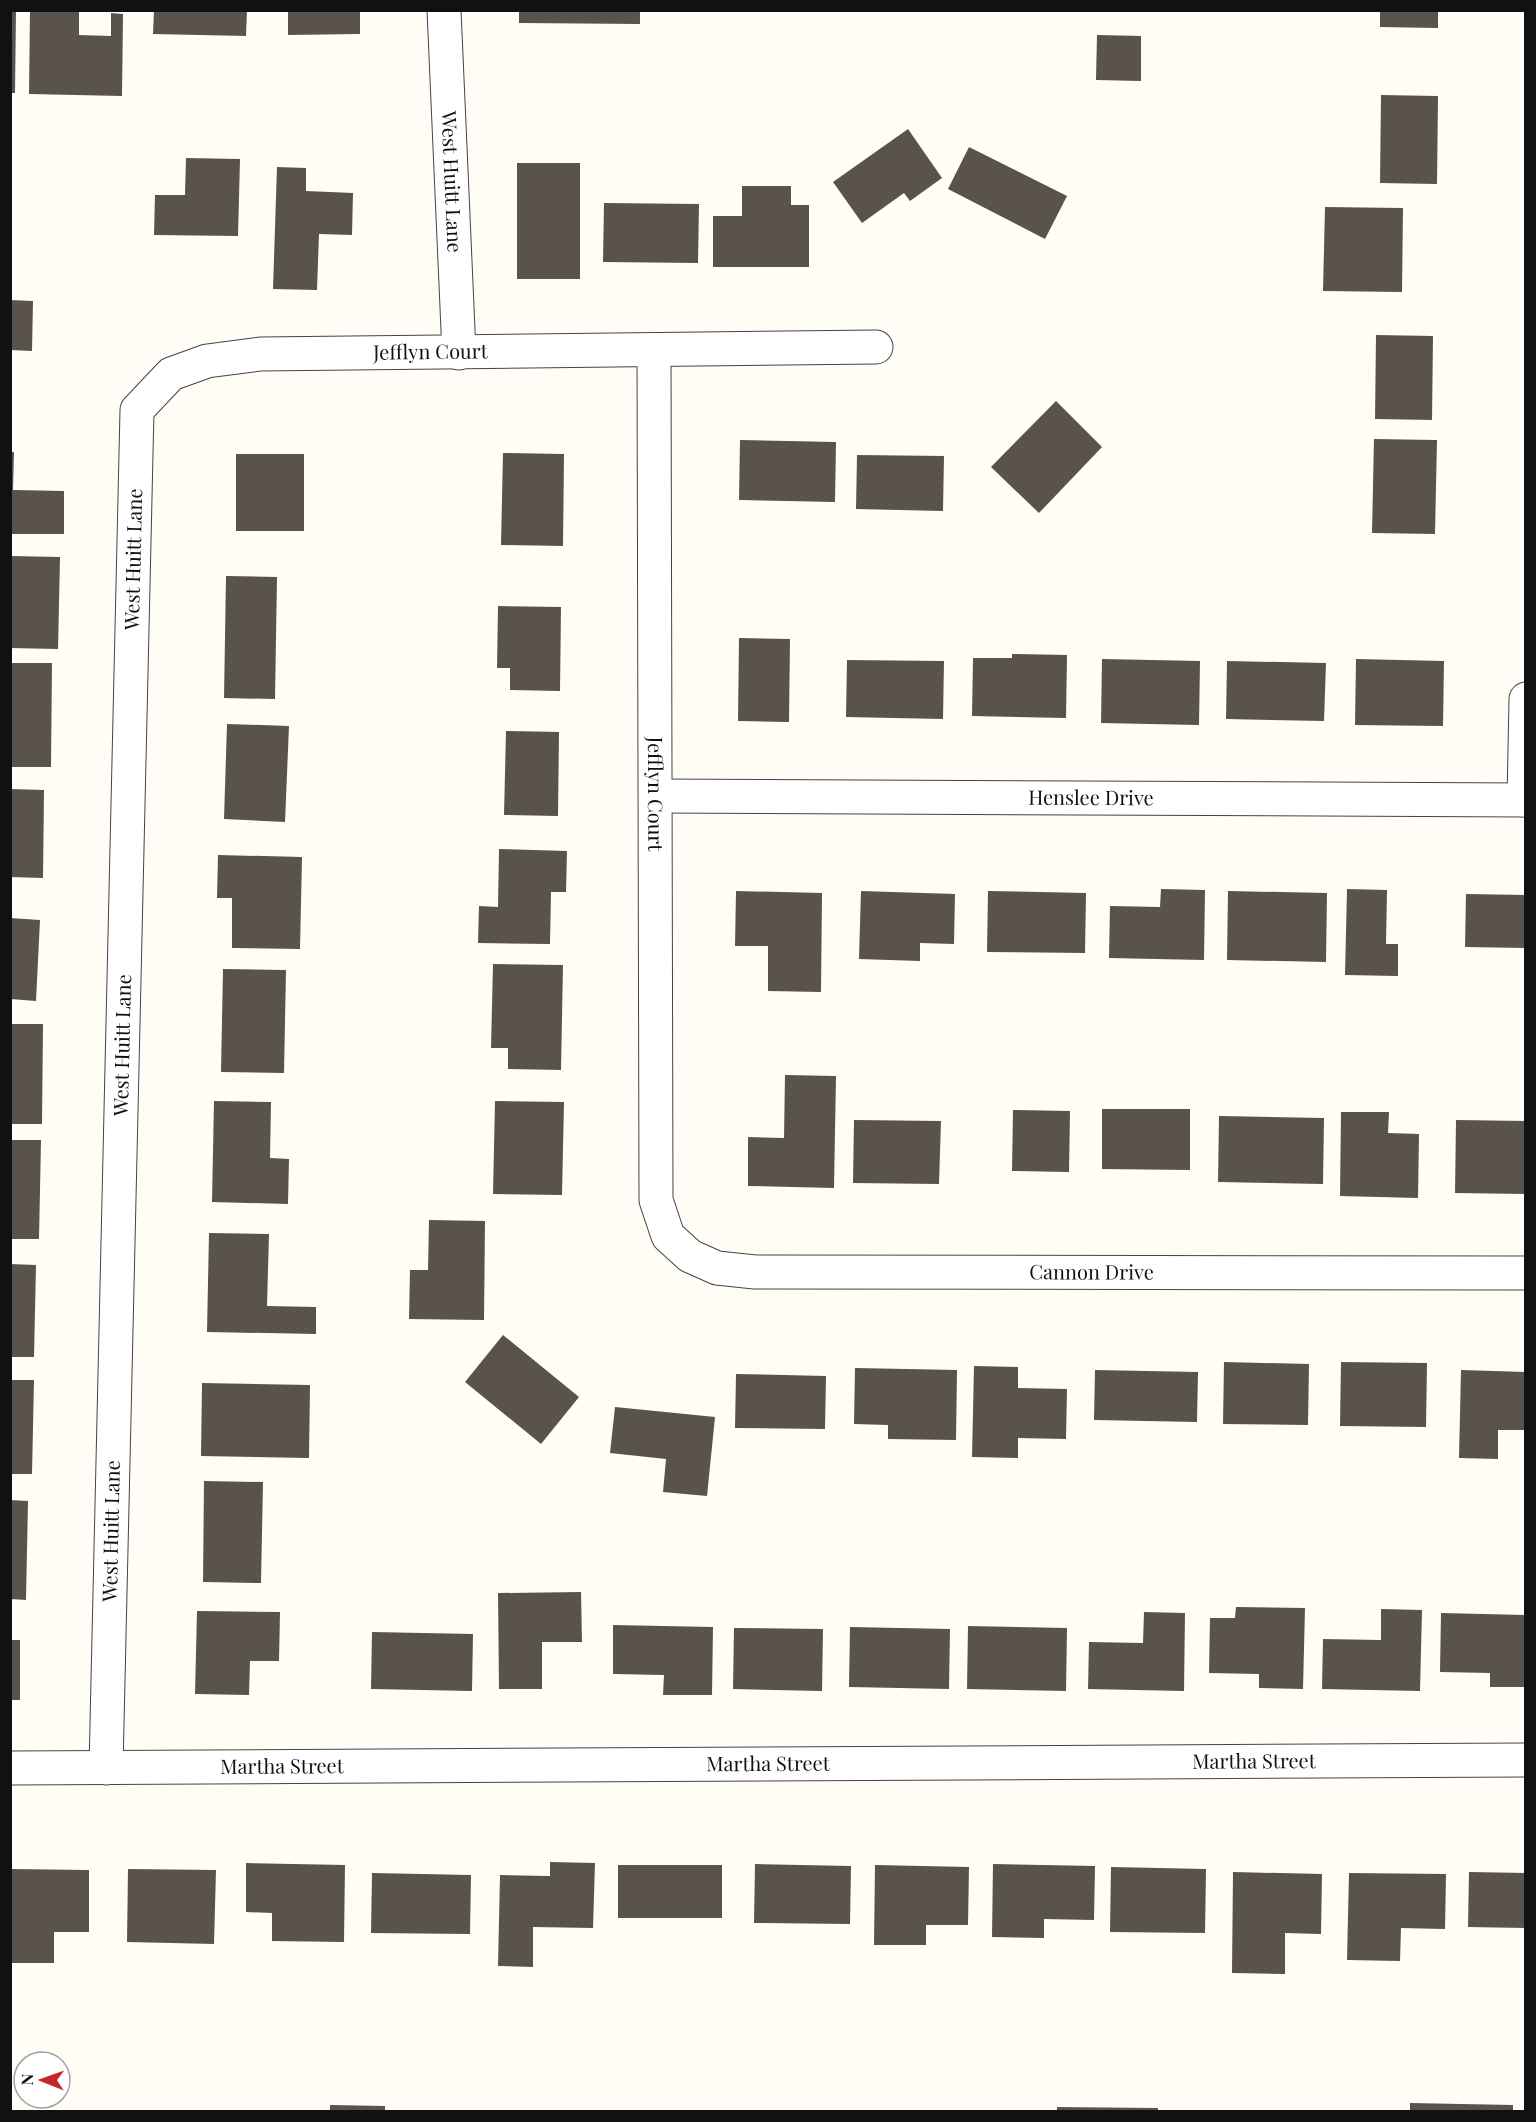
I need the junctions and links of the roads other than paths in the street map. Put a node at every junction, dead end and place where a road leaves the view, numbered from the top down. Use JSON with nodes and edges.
{"nodes":[{"id":1,"x":444,"y":10,"type":"edge"},
{"id":2,"x":876,"y":346,"type":"dead end"},
{"id":3,"x":654,"y":350,"type":"junction"},
{"id":4,"x":459,"y":353,"type":"junction"},
{"id":5,"x":207,"y":362,"type":"joint"},
{"id":6,"x":1526,"y":699,"type":"edge"},
{"id":7,"x":656,"y":796,"type":"junction"},
{"id":8,"x":1525,"y":800,"type":"edge"},
{"id":9,"x":668,"y":1236,"type":"joint"},
{"id":10,"x":1526,"y":1273,"type":"edge"},
{"id":11,"x":1526,"y":1760,"type":"edge"},
{"id":12,"x":10,"y":1768,"type":"edge"},
{"id":13,"x":106,"y":1768,"type":"junction"}],
"edges":[{"from":1,"to":4,"type":"street","name":"West Huitt Lane"},
{"from":2,"to":3,"type":"street","name":"Jefflyn Court"},
{"from":3,"to":4,"type":"street","name":"Jefflyn Court"},
{"from":3,"to":7,"type":"street","name":"Jefflyn Court"},
{"from":4,"to":5,"type":"street","name":"Jefflyn Court"},
{"from":5,"to":13,"type":"street","name":"West Huitt Lane"},
{"from":6,"to":8,"type":"street"},
{"from":7,"to":8,"type":"street","name":"Henslee Drive"},
{"from":7,"to":9,"type":"street","name":"Jefflyn Court"},
{"from":9,"to":10,"type":"street","name":"Cannon Drive"},
{"from":11,"to":13,"type":"street","name":"Martha Street"},
{"from":12,"to":13,"type":"street","name":"Martha Street"}]}
